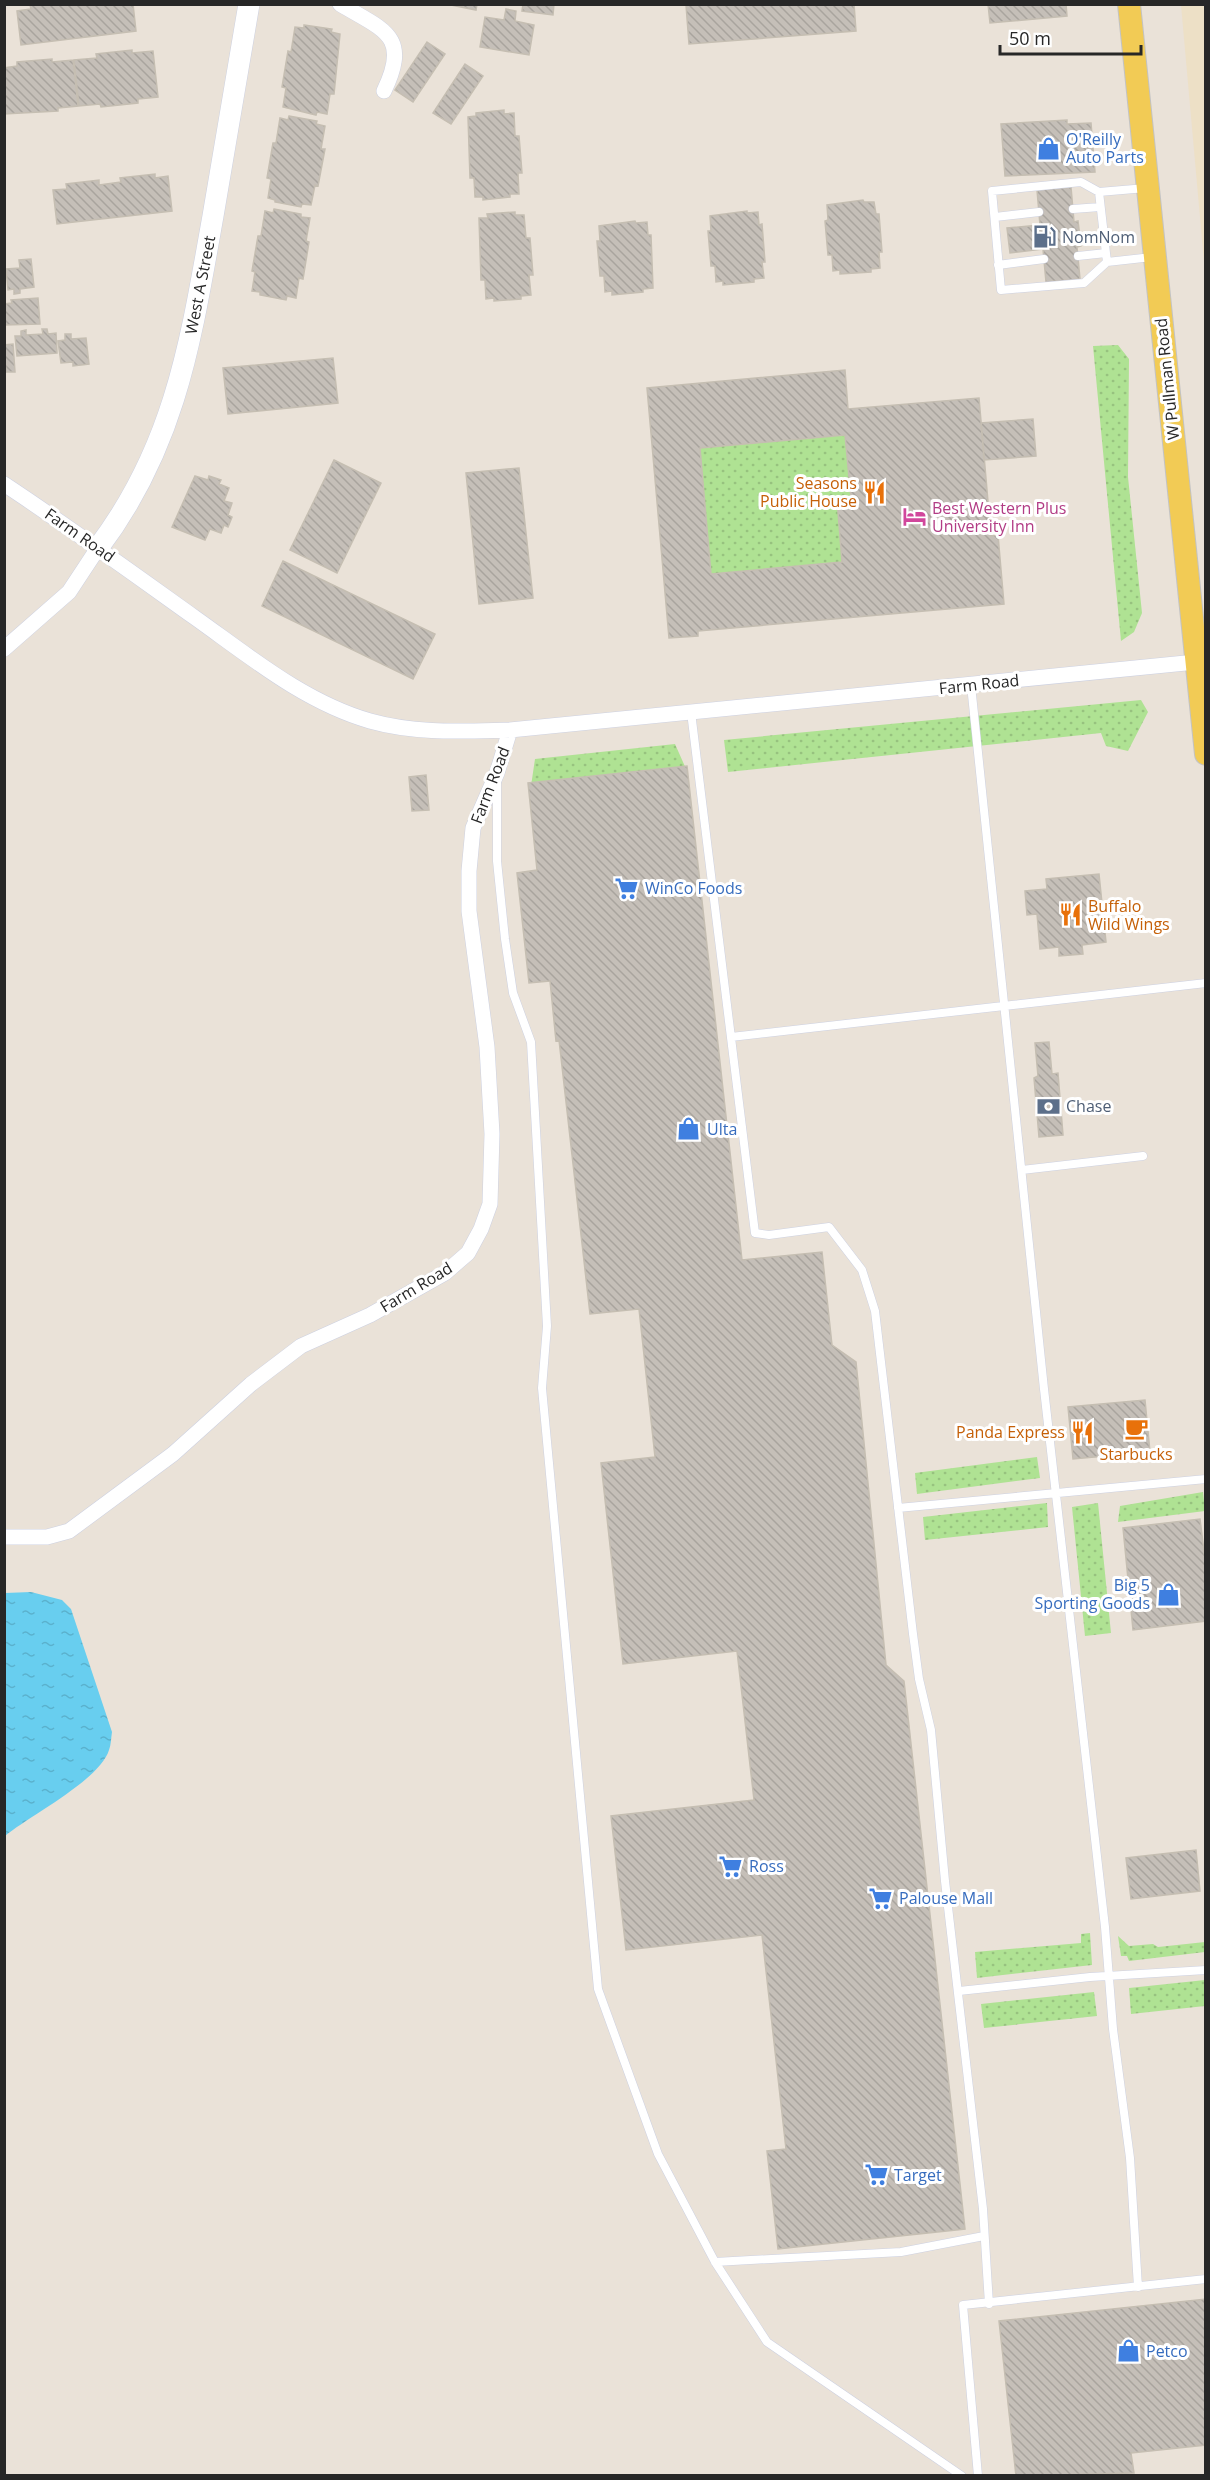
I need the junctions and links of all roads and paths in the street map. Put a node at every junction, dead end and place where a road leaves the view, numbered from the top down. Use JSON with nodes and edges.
{"nodes":[{"id":1,"x":249,"y":4,"type":"edge"},
{"id":2,"x":340,"y":4,"type":"edge"},
{"id":3,"x":1129,"y":4,"type":"edge"},
{"id":4,"x":384,"y":91,"type":"dead end"},
{"id":5,"x":1147,"y":188,"type":"junction"},
{"id":6,"x":1099,"y":192,"type":"junction"},
{"id":7,"x":1100,"y":207,"type":"junction"},
{"id":8,"x":1073,"y":209,"type":"dead end"},
{"id":9,"x":1039,"y":212,"type":"dead end"},
{"id":10,"x":994,"y":217,"type":"junction"},
{"id":11,"x":1106,"y":252,"type":"junction"},
{"id":12,"x":1078,"y":256,"type":"dead end"},
{"id":13,"x":1154,"y":256,"type":"junction"},
{"id":14,"x":1044,"y":260,"type":"dead end"},
{"id":15,"x":1107,"y":261,"type":"junction"},
{"id":16,"x":998,"y":265,"type":"junction"},
{"id":17,"x":4,"y":484,"type":"edge"},
{"id":18,"x":98,"y":548,"type":"junction"},
{"id":19,"x":4,"y":649,"type":"edge"},
{"id":20,"x":1201,"y":662,"type":"edge"},
{"id":21,"x":971,"y":685,"type":"junction"},
{"id":22,"x":691,"y":712,"type":"junction"},
{"id":23,"x":510,"y":729,"type":"junction"},
{"id":24,"x":1206,"y":754,"type":"edge"},
{"id":25,"x":497,"y":773,"type":"junction"},
{"id":26,"x":1206,"y":983,"type":"edge"},
{"id":27,"x":1004,"y":1006,"type":"junction"},
{"id":28,"x":731,"y":1036,"type":"junction"},
{"id":29,"x":1143,"y":1156,"type":"dead end"},
{"id":30,"x":1022,"y":1170,"type":"junction"},
{"id":31,"x":1206,"y":1479,"type":"edge"},
{"id":32,"x":1057,"y":1492,"type":"junction"},
{"id":33,"x":898,"y":1508,"type":"junction"},
{"id":34,"x":4,"y":1537,"type":"edge"},
{"id":35,"x":1206,"y":1970,"type":"edge"},
{"id":36,"x":1110,"y":1976,"type":"junction"},
{"id":37,"x":958,"y":1991,"type":"junction"},
{"id":38,"x":984,"y":2236,"type":"junction"},
{"id":39,"x":715,"y":2262,"type":"junction"},
{"id":40,"x":1206,"y":2279,"type":"edge"},
{"id":41,"x":1138,"y":2286,"type":"junction"},
{"id":42,"x":989,"y":2304,"type":"junction"},
{"id":43,"x":962,"y":2475,"type":"edge"},
{"id":44,"x":978,"y":2475,"type":"edge"}],
"edges":[{"from":1,"to":18,"type":"street","name":"West A Street"},
{"from":2,"to":4,"type":"street"},
{"from":3,"to":5,"type":"main road","name":"W Pullman Road"},
{"from":5,"to":6,"type":"lane"},
{"from":5,"to":13,"type":"main road","name":"W Pullman Road"},
{"from":6,"to":7,"type":"lane"},
{"from":6,"to":10,"type":"lane"},
{"from":7,"to":8,"type":"lane"},
{"from":7,"to":11,"type":"lane"},
{"from":9,"to":10,"type":"lane"},
{"from":10,"to":16,"type":"lane"},
{"from":11,"to":12,"type":"lane"},
{"from":11,"to":15,"type":"lane"},
{"from":13,"to":15,"type":"lane"},
{"from":13,"to":20,"type":"main road","name":"W Pullman Road"},
{"from":14,"to":16,"type":"lane"},
{"from":15,"to":16,"type":"lane"},
{"from":17,"to":18,"type":"street","name":"Farm Road"},
{"from":18,"to":19,"type":"street"},
{"from":18,"to":23,"type":"street","name":"Farm Road"},
{"from":20,"to":21,"type":"street","name":"Farm Road"},
{"from":20,"to":24,"type":"main road","name":"W Pullman Road"},
{"from":21,"to":22,"type":"street","name":"Farm Road"},
{"from":21,"to":27,"type":"lane"},
{"from":22,"to":23,"type":"street","name":"Farm Road"},
{"from":22,"to":28,"type":"lane"},
{"from":23,"to":25,"type":"street","name":"Farm Road"},
{"from":25,"to":34,"type":"street","name":"Farm Road"},
{"from":25,"to":39,"type":"lane"},
{"from":26,"to":27,"type":"lane"},
{"from":27,"to":28,"type":"lane"},
{"from":27,"to":30,"type":"lane"},
{"from":28,"to":33,"type":"lane"},
{"from":29,"to":30,"type":"lane"},
{"from":30,"to":32,"type":"lane"},
{"from":31,"to":32,"type":"lane"},
{"from":32,"to":33,"type":"lane"},
{"from":32,"to":36,"type":"lane"},
{"from":33,"to":37,"type":"lane"},
{"from":35,"to":36,"type":"lane"},
{"from":36,"to":37,"type":"lane"},
{"from":36,"to":41,"type":"lane"},
{"from":37,"to":38,"type":"lane"},
{"from":38,"to":39,"type":"lane"},
{"from":38,"to":42,"type":"lane"},
{"from":39,"to":43,"type":"lane"},
{"from":40,"to":41,"type":"lane"},
{"from":41,"to":42,"type":"lane"},
{"from":42,"to":44,"type":"lane"}]}
